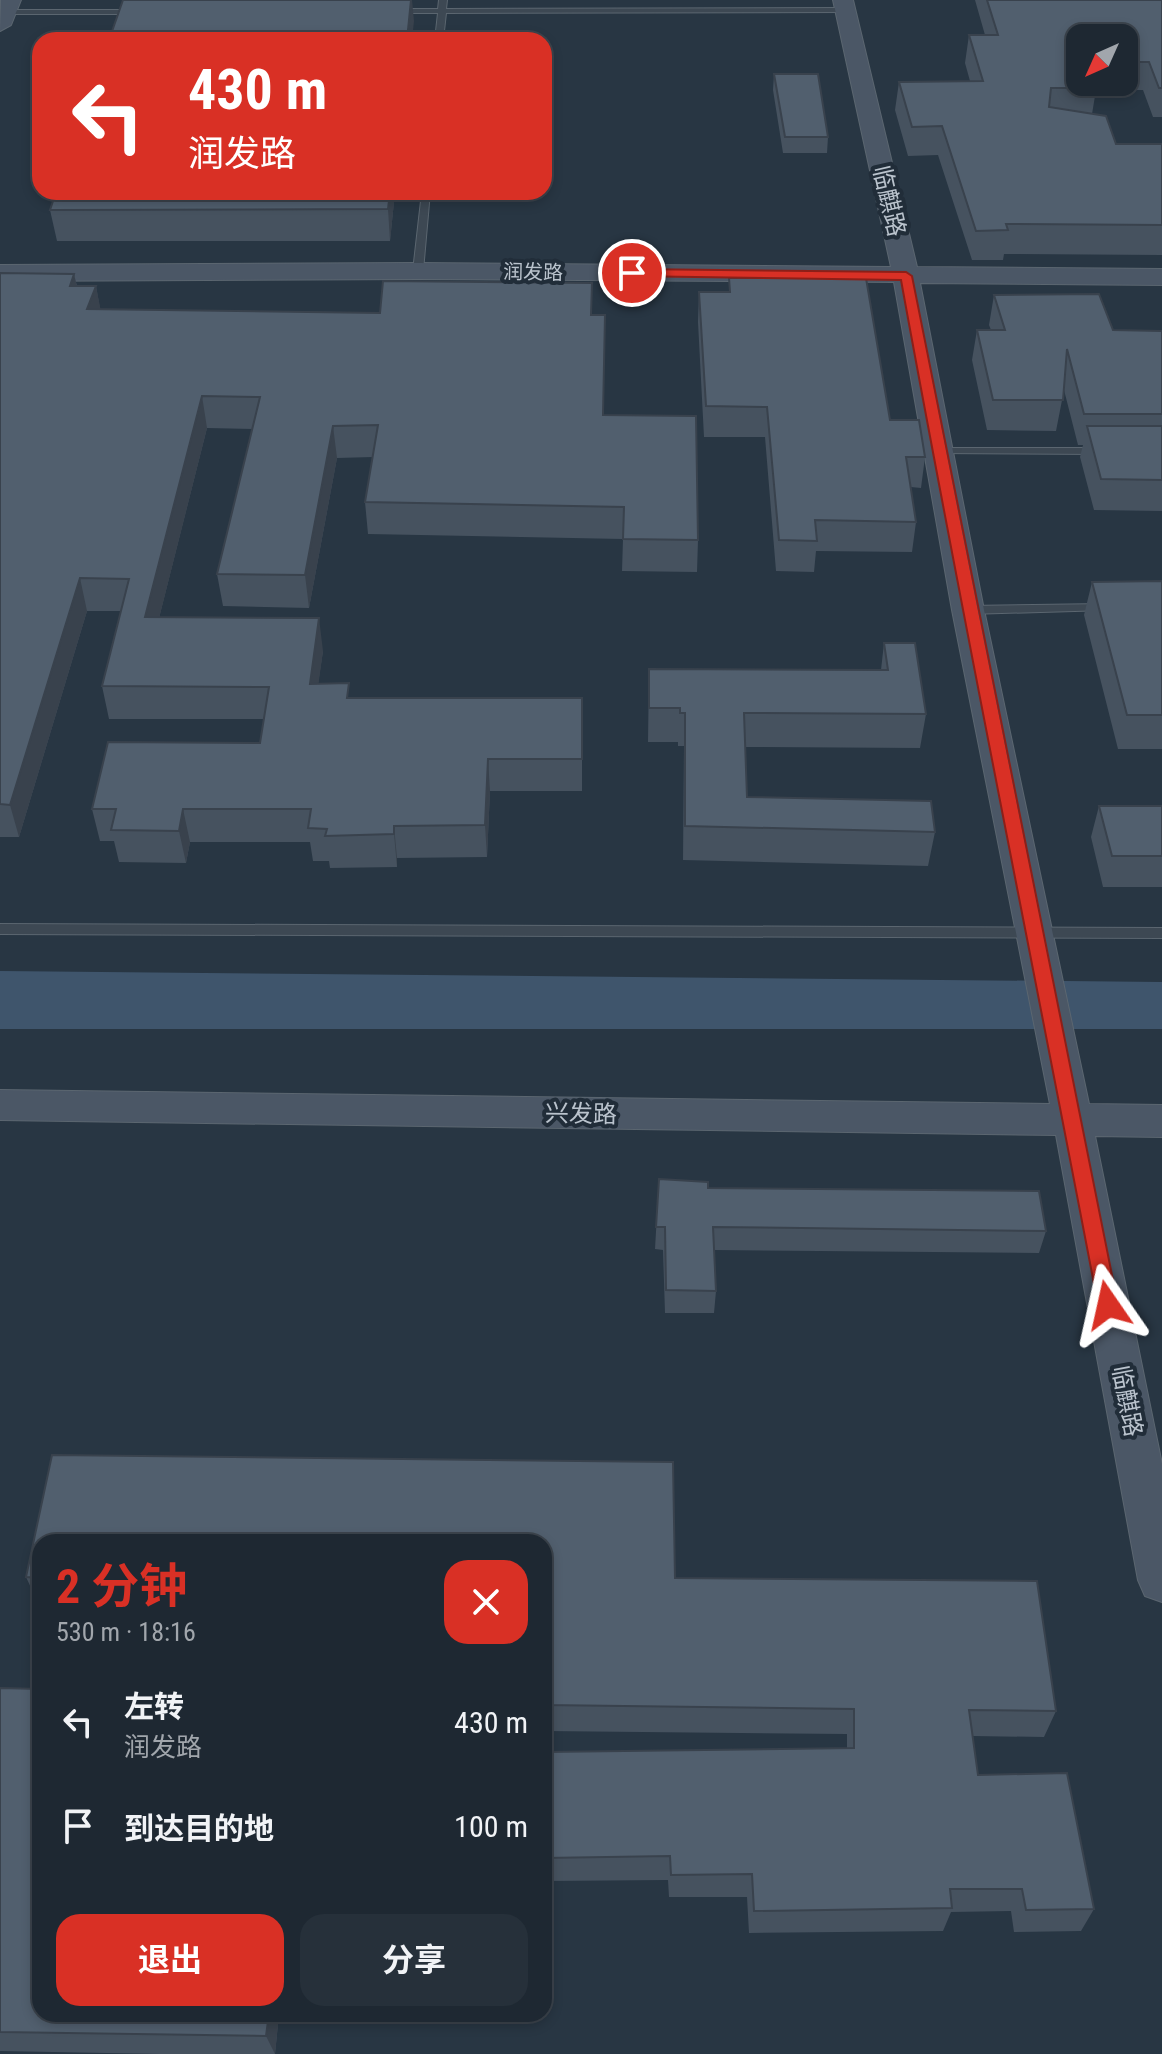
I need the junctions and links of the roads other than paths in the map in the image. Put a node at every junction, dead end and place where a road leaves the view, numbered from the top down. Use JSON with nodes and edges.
{"nodes":[{"id":1,"x":443,"y":0,"type":"edge"},
{"id":2,"x":844,"y":5,"type":"edge"},
{"id":3,"x":379,"y":11,"type":"edge"},
{"id":4,"x":442,"y":11,"type":"junction"},
{"id":5,"x":5,"y":12,"type":"edge"},
{"id":6,"x":146,"y":12,"type":"edge"},
{"id":7,"x":440,"y":32,"type":"edge"},
{"id":8,"x":425,"y":200,"type":"edge"},
{"id":9,"x":418,"y":271,"type":"junction"},
{"id":10,"x":0,"y":273,"type":"edge"},
{"id":11,"x":906,"y":276,"type":"junction"},
{"id":12,"x":1162,"y":277,"type":"edge"},
{"id":13,"x":939,"y":451,"type":"junction"},
{"id":14,"x":1114,"y":451,"type":"edge"},
{"id":15,"x":1117,"y":608,"type":"edge"},
{"id":16,"x":968,"y":610,"type":"junction"},
{"id":17,"x":0,"y":929,"type":"edge"},
{"id":18,"x":1036,"y":932,"type":"junction"},
{"id":19,"x":1162,"y":933,"type":"edge"},
{"id":20,"x":0,"y":1105,"type":"edge"},
{"id":21,"x":1072,"y":1121,"type":"junction"},
{"id":22,"x":1162,"y":1121,"type":"edge"},
{"id":23,"x":1162,"y":1580,"type":"edge"}],
"edges":[{"from":1,"to":4,"type":"lane"},
{"from":2,"to":4,"type":"lane"},
{"from":2,"to":11,"type":"street","name":"临麒路"},
{"from":3,"to":4,"type":"lane"},
{"from":4,"to":7,"type":"lane"},
{"from":5,"to":6,"type":"lane"},
{"from":8,"to":9,"type":"lane"},
{"from":9,"to":10,"type":"street","name":"润发路"},
{"from":9,"to":11,"type":"street","name":"润发路"},
{"from":11,"to":12,"type":"street","name":"润发路"},
{"from":11,"to":13,"type":"street","name":"临麒路"},
{"from":13,"to":14,"type":"lane"},
{"from":13,"to":16,"type":"street","name":"临麒路"},
{"from":15,"to":16,"type":"lane"},
{"from":16,"to":18,"type":"street","name":"临麒路"},
{"from":17,"to":18,"type":"lane"},
{"from":18,"to":19,"type":"lane"},
{"from":18,"to":21,"type":"street","name":"临麒路"},
{"from":20,"to":21,"type":"street","name":"兴发路"},
{"from":21,"to":22,"type":"street","name":"兴发路"},
{"from":21,"to":23,"type":"street","name":"临麒路"}]}
